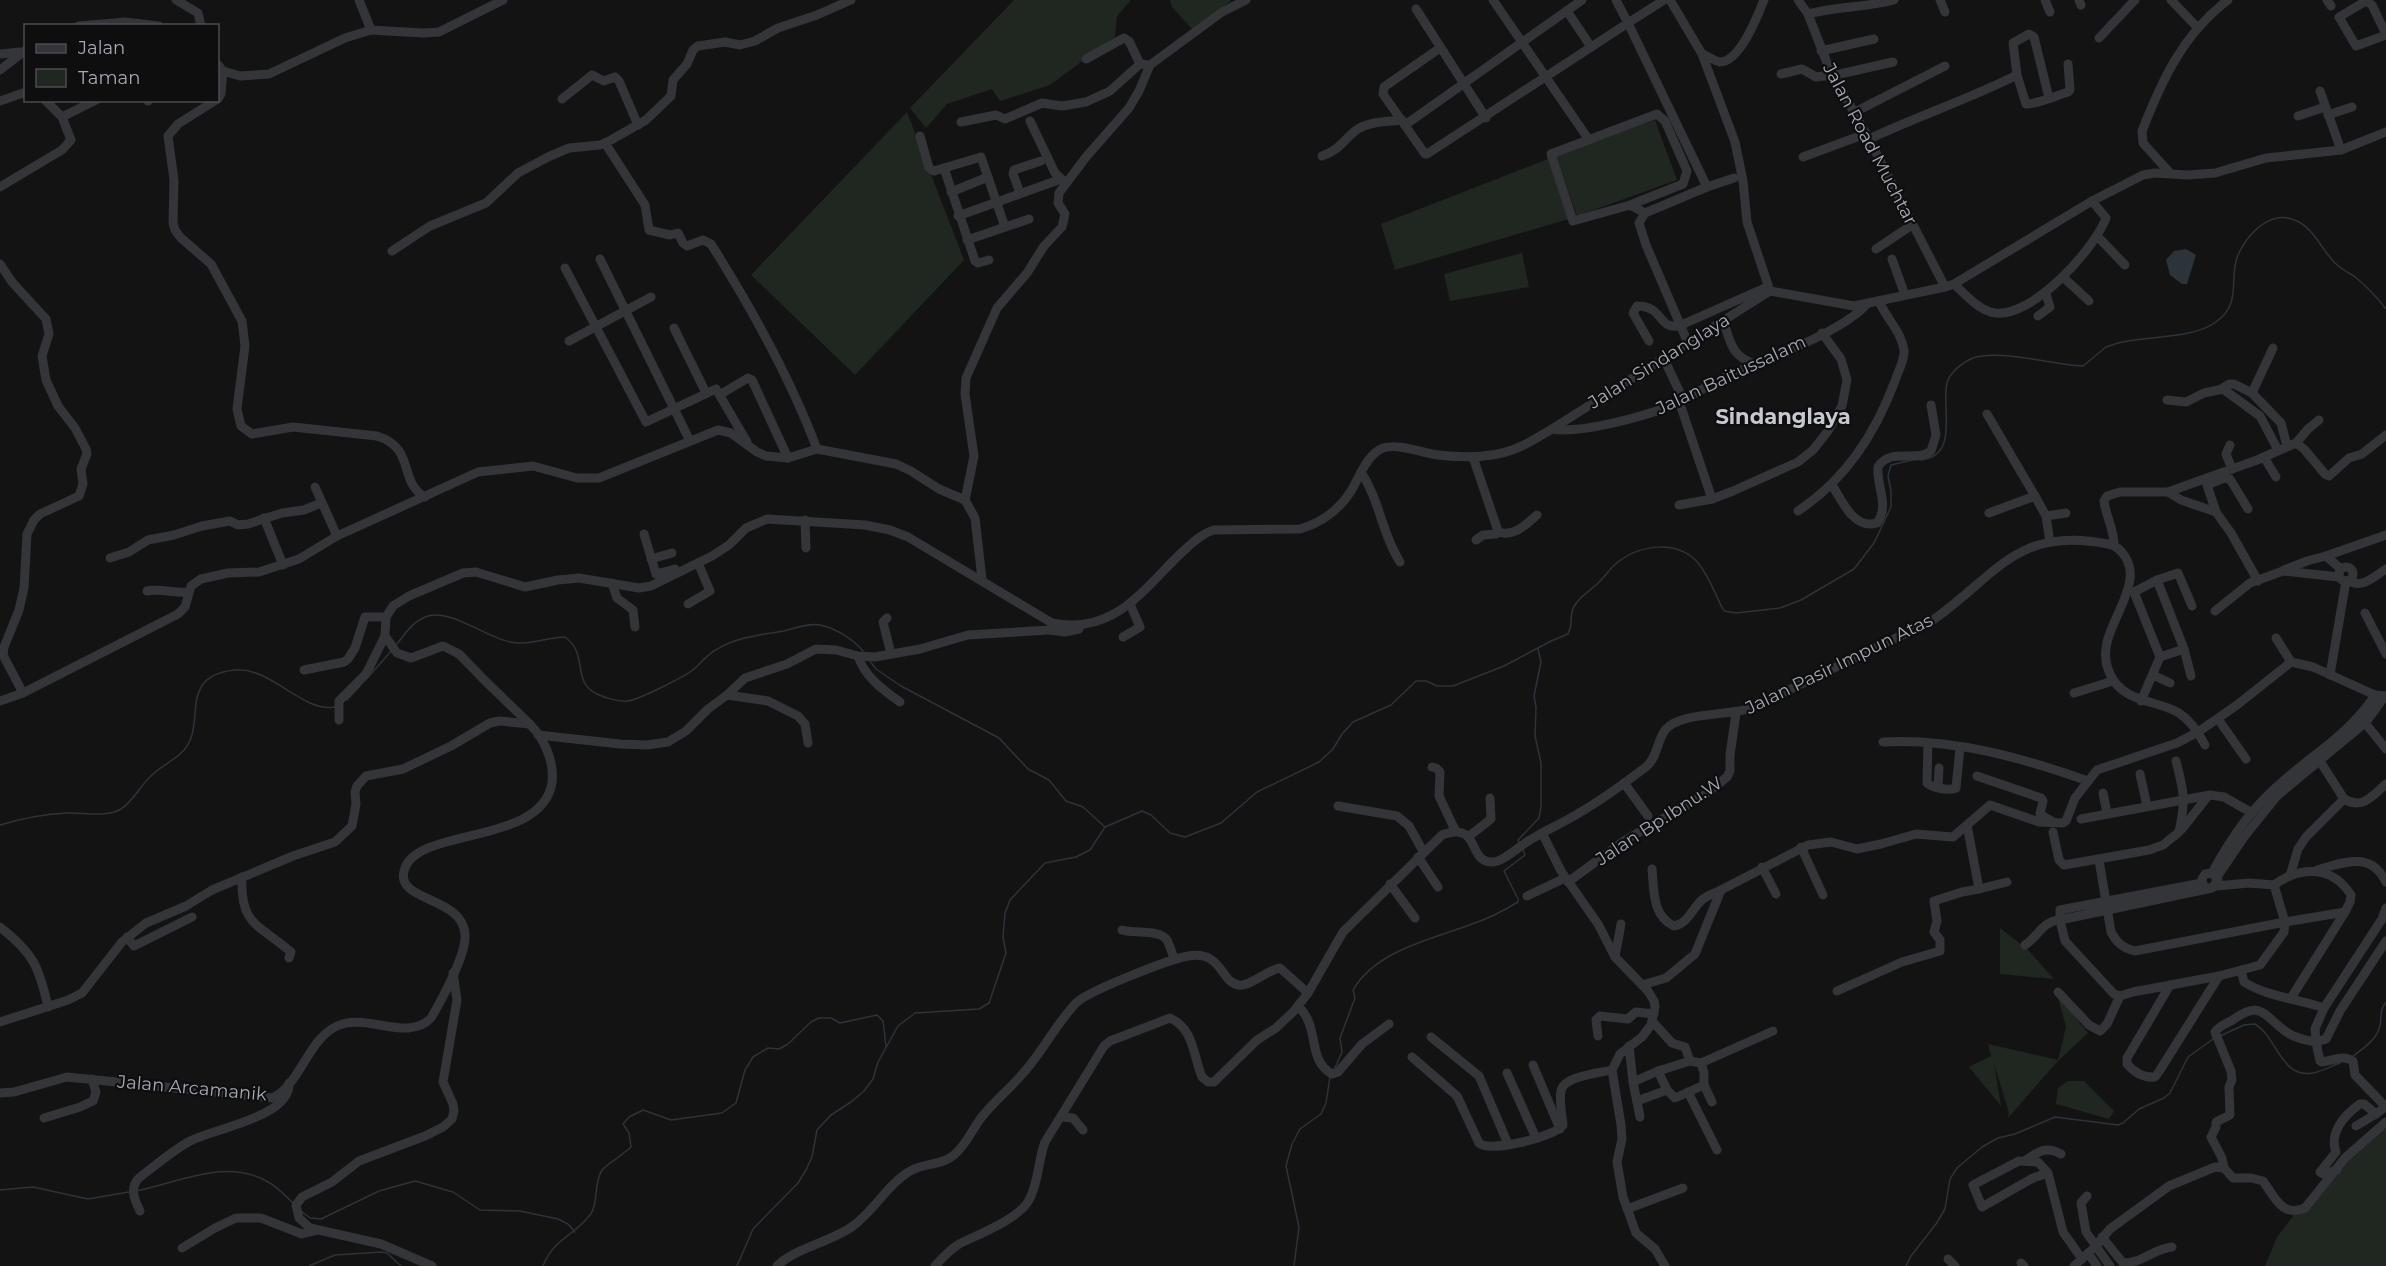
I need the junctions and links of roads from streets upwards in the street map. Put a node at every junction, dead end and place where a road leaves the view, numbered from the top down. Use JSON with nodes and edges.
{"nodes":[{"id":1,"x":176,"y":0,"type":"edge"},
{"id":2,"x":358,"y":0,"type":"edge"},
{"id":3,"x":503,"y":0,"type":"edge"},
{"id":4,"x":851,"y":0,"type":"edge"},
{"id":5,"x":1245,"y":0,"type":"edge"},
{"id":6,"x":1493,"y":0,"type":"edge"},
{"id":7,"x":1582,"y":0,"type":"edge"},
{"id":8,"x":1616,"y":0,"type":"edge"},
{"id":9,"x":1664,"y":0,"type":"edge"},
{"id":10,"x":1670,"y":0,"type":"edge"},
{"id":11,"x":1764,"y":0,"type":"edge"},
{"id":12,"x":1798,"y":0,"type":"edge"},
{"id":13,"x":1894,"y":0,"type":"edge"},
{"id":14,"x":1940,"y":0,"type":"edge"},
{"id":15,"x":2045,"y":0,"type":"edge"},
{"id":16,"x":2135,"y":0,"type":"edge"},
{"id":17,"x":2171,"y":0,"type":"edge"},
{"id":18,"x":2228,"y":0,"type":"edge"},
{"id":19,"x":1876,"y":3,"type":"edge"},
{"id":20,"x":1843,"y":4,"type":"edge"},
{"id":21,"x":1416,"y":9,"type":"dead end"},
{"id":22,"x":1567,"y":12,"type":"junction"},
{"id":23,"x":1945,"y":12,"type":"dead end"},
{"id":24,"x":2049,"y":12,"type":"dead end"},
{"id":25,"x":1808,"y":14,"type":"junction"},
{"id":26,"x":1628,"y":23,"type":"junction"},
{"id":27,"x":102,"y":24,"type":"edge"},
{"id":28,"x":142,"y":24,"type":"edge"},
{"id":29,"x":201,"y":24,"type":"edge"},
{"id":30,"x":2197,"y":27,"type":"junction"},
{"id":31,"x":371,"y":30,"type":"junction"},
{"id":32,"x":2386,"y":34,"type":"edge"},
{"id":33,"x":2099,"y":38,"type":"dead end"},
{"id":34,"x":1874,"y":39,"type":"dead end"},
{"id":35,"x":1525,"y":41,"type":"junction"},
{"id":36,"x":1591,"y":47,"type":"junction"},
{"id":37,"x":1440,"y":48,"type":"junction"},
{"id":38,"x":24,"y":51,"type":"edge"},
{"id":39,"x":1821,"y":51,"type":"junction"},
{"id":40,"x":0,"y":54,"type":"edge"},
{"id":41,"x":1702,"y":54,"type":"junction"},
{"id":42,"x":1086,"y":59,"type":"dead end"},
{"id":43,"x":1893,"y":63,"type":"dead end"},
{"id":44,"x":1145,"y":64,"type":"junction"},
{"id":45,"x":2068,"y":64,"type":"dead end"},
{"id":46,"x":1945,"y":66,"type":"dead end"},
{"id":47,"x":220,"y":68,"type":"edge"},
{"id":48,"x":0,"y":70,"type":"edge"},
{"id":49,"x":1781,"y":74,"type":"dead end"},
{"id":50,"x":1548,"y":75,"type":"junction"},
{"id":51,"x":1833,"y":75,"type":"junction"},
{"id":52,"x":2018,"y":75,"type":"junction"},
{"id":53,"x":1463,"y":84,"type":"junction"},
{"id":54,"x":2320,"y":91,"type":"dead end"},
{"id":55,"x":24,"y":93,"type":"edge"},
{"id":56,"x":219,"y":97,"type":"edge"},
{"id":57,"x":2049,"y":98,"type":"junction"},
{"id":58,"x":562,"y":99,"type":"dead end"},
{"id":59,"x":0,"y":101,"type":"edge"},
{"id":60,"x":47,"y":102,"type":"edge"},
{"id":61,"x":92,"y":102,"type":"edge"},
{"id":62,"x":214,"y":102,"type":"edge"},
{"id":63,"x":2352,"y":107,"type":"dead end"},
{"id":64,"x":2326,"y":111,"type":"junction"},
{"id":65,"x":1855,"y":112,"type":"junction"},
{"id":66,"x":2298,"y":116,"type":"dead end"},
{"id":67,"x":62,"y":117,"type":"junction"},
{"id":68,"x":1486,"y":118,"type":"junction"},
{"id":69,"x":1030,"y":121,"type":"dead end"},
{"id":70,"x":961,"y":122,"type":"dead end"},
{"id":71,"x":1404,"y":122,"type":"junction"},
{"id":72,"x":638,"y":124,"type":"junction"},
{"id":73,"x":2386,"y":132,"type":"edge"},
{"id":74,"x":920,"y":136,"type":"dead end"},
{"id":75,"x":1867,"y":136,"type":"junction"},
{"id":76,"x":1589,"y":140,"type":"junction"},
{"id":77,"x":605,"y":143,"type":"junction"},
{"id":78,"x":2341,"y":150,"type":"junction"},
{"id":79,"x":1322,"y":156,"type":"dead end"},
{"id":80,"x":1803,"y":157,"type":"dead end"},
{"id":81,"x":1041,"y":161,"type":"dead end"},
{"id":82,"x":944,"y":168,"type":"junction"},
{"id":83,"x":2170,"y":172,"type":"junction"},
{"id":84,"x":988,"y":177,"type":"junction"},
{"id":85,"x":1734,"y":178,"type":"dead end"},
{"id":86,"x":1064,"y":181,"type":"junction"},
{"id":87,"x":0,"y":187,"type":"edge"},
{"id":88,"x":1707,"y":187,"type":"junction"},
{"id":89,"x":951,"y":192,"type":"junction"},
{"id":90,"x":1020,"y":194,"type":"junction"},
{"id":91,"x":2092,"y":201,"type":"junction"},
{"id":92,"x":997,"y":202,"type":"junction"},
{"id":93,"x":1630,"y":205,"type":"junction"},
{"id":94,"x":1645,"y":213,"type":"junction"},
{"id":95,"x":958,"y":216,"type":"junction"},
{"id":96,"x":1029,"y":219,"type":"dead end"},
{"id":97,"x":1912,"y":225,"type":"junction"},
{"id":98,"x":1005,"y":227,"type":"junction"},
{"id":99,"x":2097,"y":236,"type":"junction"},
{"id":100,"x":968,"y":240,"type":"junction"},
{"id":101,"x":1876,"y":249,"type":"dead end"},
{"id":102,"x":392,"y":251,"type":"dead end"},
{"id":103,"x":600,"y":260,"type":"dead end"},
{"id":104,"x":989,"y":260,"type":"dead end"},
{"id":105,"x":1892,"y":260,"type":"dead end"},
{"id":106,"x":0,"y":264,"type":"edge"},
{"id":107,"x":2125,"y":265,"type":"dead end"},
{"id":108,"x":565,"y":268,"type":"dead end"},
{"id":109,"x":2063,"y":277,"type":"junction"},
{"id":110,"x":1950,"y":286,"type":"junction"},
{"id":111,"x":1768,"y":289,"type":"junction"},
{"id":112,"x":2046,"y":294,"type":"junction"},
{"id":113,"x":1905,"y":295,"type":"junction"},
{"id":114,"x":651,"y":297,"type":"dead end"},
{"id":115,"x":1879,"y":301,"type":"junction"},
{"id":116,"x":2089,"y":301,"type":"dead end"},
{"id":117,"x":1867,"y":304,"type":"junction"},
{"id":118,"x":625,"y":310,"type":"junction"},
{"id":119,"x":2038,"y":316,"type":"dead end"},
{"id":120,"x":1723,"y":321,"type":"junction"},
{"id":121,"x":596,"y":326,"type":"junction"},
{"id":122,"x":1679,"y":326,"type":"junction"},
{"id":123,"x":674,"y":328,"type":"dead end"},
{"id":124,"x":1822,"y":333,"type":"junction"},
{"id":125,"x":569,"y":341,"type":"dead end"},
{"id":126,"x":1649,"y":341,"type":"dead end"},
{"id":127,"x":1688,"y":344,"type":"junction"},
{"id":128,"x":2273,"y":348,"type":"dead end"},
{"id":129,"x":1664,"y":359,"type":"junction"},
{"id":130,"x":1754,"y":364,"type":"junction"},
{"id":131,"x":2221,"y":389,"type":"junction"},
{"id":132,"x":706,"y":393,"type":"junction"},
{"id":133,"x":2252,"y":393,"type":"junction"},
{"id":134,"x":721,"y":394,"type":"junction"},
{"id":135,"x":1681,"y":400,"type":"junction"},
{"id":136,"x":2167,"y":400,"type":"dead end"},
{"id":137,"x":1931,"y":405,"type":"dead end"},
{"id":138,"x":674,"y":408,"type":"junction"},
{"id":139,"x":1987,"y":414,"type":"dead end"},
{"id":140,"x":2319,"y":420,"type":"dead end"},
{"id":141,"x":1552,"y":429,"type":"junction"},
{"id":142,"x":2386,"y":435,"type":"edge"},
{"id":143,"x":690,"y":441,"type":"junction"},
{"id":144,"x":2230,"y":445,"type":"dead end"},
{"id":145,"x":2287,"y":446,"type":"junction"},
{"id":146,"x":750,"y":447,"type":"junction"},
{"id":147,"x":817,"y":449,"type":"junction"},
{"id":148,"x":1473,"y":457,"type":"junction"},
{"id":149,"x":2264,"y":457,"type":"junction"},
{"id":150,"x":788,"y":458,"type":"junction"},
{"id":151,"x":2232,"y":469,"type":"junction"},
{"id":152,"x":1361,"y":472,"type":"junction"},
{"id":153,"x":2276,"y":477,"type":"dead end"},
{"id":154,"x":1832,"y":485,"type":"junction"},
{"id":155,"x":315,"y":487,"type":"dead end"},
{"id":156,"x":2168,"y":492,"type":"junction"},
{"id":157,"x":2035,"y":496,"type":"junction"},
{"id":158,"x":425,"y":497,"type":"junction"},
{"id":159,"x":1712,"y":499,"type":"junction"},
{"id":160,"x":965,"y":500,"type":"junction"},
{"id":161,"x":321,"y":503,"type":"junction"},
{"id":162,"x":1678,"y":505,"type":"dead end"},
{"id":163,"x":2248,"y":509,"type":"dead end"},
{"id":164,"x":1798,"y":511,"type":"dead end"},
{"id":165,"x":2216,"y":512,"type":"junction"},
{"id":166,"x":1989,"y":513,"type":"dead end"},
{"id":167,"x":2066,"y":513,"type":"dead end"},
{"id":168,"x":1537,"y":515,"type":"dead end"},
{"id":169,"x":2046,"y":516,"type":"junction"},
{"id":170,"x":264,"y":518,"type":"junction"},
{"id":171,"x":805,"y":520,"type":"junction"},
{"id":172,"x":1498,"y":532,"type":"junction"},
{"id":173,"x":644,"y":534,"type":"dead end"},
{"id":174,"x":2386,"y":535,"type":"edge"},
{"id":175,"x":337,"y":536,"type":"junction"},
{"id":176,"x":1476,"y":540,"type":"dead end"},
{"id":177,"x":2050,"y":542,"type":"junction"},
{"id":178,"x":2114,"y":545,"type":"junction"},
{"id":179,"x":806,"y":548,"type":"dead end"},
{"id":180,"x":672,"y":553,"type":"dead end"},
{"id":181,"x":2326,"y":556,"type":"junction"},
{"id":182,"x":110,"y":558,"type":"dead end"},
{"id":183,"x":651,"y":559,"type":"junction"},
{"id":184,"x":1400,"y":562,"type":"dead end"},
{"id":185,"x":698,"y":563,"type":"junction"},
{"id":186,"x":282,"y":565,"type":"junction"},
{"id":187,"x":2386,"y":569,"type":"edge"},
{"id":188,"x":682,"y":571,"type":"junction"},
{"id":189,"x":2283,"y":571,"type":"junction"},
{"id":190,"x":2344,"y":577,"type":"junction"},
{"id":191,"x":982,"y":579,"type":"junction"},
{"id":192,"x":2157,"y":580,"type":"junction"},
{"id":193,"x":2258,"y":580,"type":"junction"},
{"id":194,"x":612,"y":583,"type":"junction"},
{"id":195,"x":147,"y":591,"type":"dead end"},
{"id":196,"x":188,"y":592,"type":"junction"},
{"id":197,"x":688,"y":604,"type":"dead end"},
{"id":198,"x":1130,"y":604,"type":"junction"},
{"id":199,"x":2192,"y":606,"type":"dead end"},
{"id":200,"x":2215,"y":611,"type":"dead end"},
{"id":201,"x":2365,"y":613,"type":"dead end"},
{"id":202,"x":386,"y":617,"type":"junction"},
{"id":203,"x":887,"y":618,"type":"dead end"},
{"id":204,"x":1090,"y":625,"type":"junction"},
{"id":205,"x":635,"y":627,"type":"dead end"},
{"id":206,"x":385,"y":636,"type":"junction"},
{"id":207,"x":1124,"y":637,"type":"dead end"},
{"id":208,"x":2276,"y":638,"type":"dead end"},
{"id":209,"x":2184,"y":649,"type":"junction"},
{"id":210,"x":891,"y":654,"type":"junction"},
{"id":211,"x":2386,"y":654,"type":"edge"},
{"id":212,"x":858,"y":656,"type":"junction"},
{"id":213,"x":2160,"y":657,"type":"junction"},
{"id":214,"x":2290,"y":662,"type":"junction"},
{"id":215,"x":304,"y":670,"type":"dead end"},
{"id":216,"x":2154,"y":675,"type":"junction"},
{"id":217,"x":2330,"y":675,"type":"junction"},
{"id":218,"x":2191,"y":676,"type":"dead end"},
{"id":219,"x":2113,"y":681,"type":"junction"},
{"id":220,"x":2170,"y":683,"type":"dead end"},
{"id":221,"x":23,"y":693,"type":"junction"},
{"id":222,"x":2074,"y":693,"type":"dead end"},
{"id":223,"x":727,"y":695,"type":"junction"},
{"id":224,"x":2382,"y":696,"type":"edge"},
{"id":225,"x":0,"y":701,"type":"edge"},
{"id":226,"x":2141,"y":701,"type":"junction"},
{"id":227,"x":900,"y":702,"type":"dead end"},
{"id":228,"x":1736,"y":713,"type":"junction"},
{"id":229,"x":2218,"y":719,"type":"junction"},
{"id":230,"x":339,"y":720,"type":"dead end"},
{"id":231,"x":2363,"y":720,"type":"junction"},
{"id":232,"x":530,"y":724,"type":"junction"},
{"id":233,"x":2198,"y":732,"type":"junction"},
{"id":234,"x":538,"y":735,"type":"junction"},
{"id":235,"x":1883,"y":742,"type":"dead end"},
{"id":236,"x":808,"y":743,"type":"dead end"},
{"id":237,"x":1928,"y":743,"type":"junction"},
{"id":238,"x":2205,"y":745,"type":"dead end"},
{"id":239,"x":1960,"y":748,"type":"junction"},
{"id":240,"x":2386,"y":749,"type":"edge"},
{"id":241,"x":2246,"y":759,"type":"dead end"},
{"id":242,"x":2319,"y":759,"type":"junction"},
{"id":243,"x":2176,"y":760,"type":"dead end"},
{"id":244,"x":1432,"y":767,"type":"dead end"},
{"id":245,"x":1939,"y":768,"type":"dead end"},
{"id":246,"x":2140,"y":774,"type":"dead end"},
{"id":247,"x":1977,"y":776,"type":"dead end"},
{"id":248,"x":2088,"y":781,"type":"junction"},
{"id":249,"x":1624,"y":783,"type":"junction"},
{"id":250,"x":2386,"y":784,"type":"edge"},
{"id":251,"x":1938,"y":788,"type":"junction"},
{"id":252,"x":2103,"y":793,"type":"dead end"},
{"id":253,"x":2208,"y":796,"type":"junction"},
{"id":254,"x":1490,"y":798,"type":"dead end"},
{"id":255,"x":2185,"y":799,"type":"junction"},
{"id":256,"x":2344,"y":799,"type":"junction"},
{"id":257,"x":1338,"y":806,"type":"dead end"},
{"id":258,"x":2147,"y":806,"type":"junction"},
{"id":259,"x":2107,"y":813,"type":"junction"},
{"id":260,"x":2252,"y":813,"type":"junction"},
{"id":261,"x":1648,"y":816,"type":"dead end"},
{"id":262,"x":2081,"y":819,"type":"dead end"},
{"id":263,"x":1967,"y":825,"type":"junction"},
{"id":264,"x":2055,"y":828,"type":"junction"},
{"id":265,"x":1455,"y":830,"type":"junction"},
{"id":266,"x":2179,"y":832,"type":"junction"},
{"id":267,"x":1542,"y":833,"type":"junction"},
{"id":268,"x":1468,"y":837,"type":"junction"},
{"id":269,"x":1801,"y":847,"type":"junction"},
{"id":270,"x":2298,"y":849,"type":"junction"},
{"id":271,"x":1420,"y":854,"type":"junction"},
{"id":272,"x":2099,"y":860,"type":"junction"},
{"id":273,"x":1762,"y":867,"type":"junction"},
{"id":274,"x":1652,"y":869,"type":"dead end"},
{"id":275,"x":2312,"y":870,"type":"junction"},
{"id":276,"x":2290,"y":876,"type":"junction"},
{"id":277,"x":242,"y":877,"type":"junction"},
{"id":278,"x":1566,"y":880,"type":"junction"},
{"id":279,"x":2211,"y":881,"type":"junction"},
{"id":280,"x":2007,"y":882,"type":"dead end"},
{"id":281,"x":2386,"y":882,"type":"edge"},
{"id":282,"x":1390,"y":884,"type":"junction"},
{"id":283,"x":2274,"y":885,"type":"junction"},
{"id":284,"x":1438,"y":887,"type":"dead end"},
{"id":285,"x":1978,"y":889,"type":"junction"},
{"id":286,"x":1720,"y":890,"type":"junction"},
{"id":287,"x":1776,"y":894,"type":"dead end"},
{"id":288,"x":1823,"y":895,"type":"dead end"},
{"id":289,"x":1527,"y":896,"type":"dead end"},
{"id":290,"x":2106,"y":906,"type":"junction"},
{"id":291,"x":2386,"y":908,"type":"edge"},
{"id":292,"x":2345,"y":912,"type":"junction"},
{"id":293,"x":192,"y":917,"type":"dead end"},
{"id":294,"x":1415,"y":918,"type":"dead end"},
{"id":295,"x":2060,"y":920,"type":"junction"},
{"id":296,"x":2285,"y":922,"type":"junction"},
{"id":297,"x":1621,"y":924,"type":"dead end"},
{"id":298,"x":0,"y":927,"type":"edge"},
{"id":299,"x":1122,"y":930,"type":"dead end"},
{"id":300,"x":127,"y":937,"type":"junction"},
{"id":301,"x":2386,"y":941,"type":"edge"},
{"id":302,"x":2025,"y":945,"type":"dead end"},
{"id":303,"x":1615,"y":957,"type":"junction"},
{"id":304,"x":289,"y":958,"type":"dead end"},
{"id":305,"x":1174,"y":958,"type":"junction"},
{"id":306,"x":2241,"y":970,"type":"junction"},
{"id":307,"x":453,"y":973,"type":"junction"},
{"id":308,"x":2219,"y":976,"type":"junction"},
{"id":309,"x":1642,"y":985,"type":"junction"},
{"id":310,"x":2170,"y":985,"type":"junction"},
{"id":311,"x":1837,"y":991,"type":"dead end"},
{"id":312,"x":2058,"y":992,"type":"dead end"},
{"id":313,"x":1308,"y":993,"type":"junction"},
{"id":314,"x":2120,"y":996,"type":"junction"},
{"id":315,"x":2291,"y":998,"type":"junction"},
{"id":316,"x":1298,"y":1006,"type":"junction"},
{"id":317,"x":48,"y":1007,"type":"junction"},
{"id":318,"x":2324,"y":1008,"type":"junction"},
{"id":319,"x":1653,"y":1018,"type":"junction"},
{"id":320,"x":0,"y":1022,"type":"edge"},
{"id":321,"x":1389,"y":1024,"type":"dead end"},
{"id":322,"x":1773,"y":1031,"type":"dead end"},
{"id":323,"x":1598,"y":1036,"type":"dead end"},
{"id":324,"x":1431,"y":1037,"type":"dead end"},
{"id":325,"x":2316,"y":1042,"type":"junction"},
{"id":326,"x":1629,"y":1046,"type":"junction"},
{"id":327,"x":1412,"y":1057,"type":"dead end"},
{"id":328,"x":1690,"y":1061,"type":"junction"},
{"id":329,"x":1701,"y":1063,"type":"junction"},
{"id":330,"x":1533,"y":1065,"type":"dead end"},
{"id":331,"x":1612,"y":1070,"type":"junction"},
{"id":332,"x":1658,"y":1071,"type":"junction"},
{"id":333,"x":1507,"y":1073,"type":"dead end"},
{"id":334,"x":92,"y":1078,"type":"junction"},
{"id":335,"x":1633,"y":1082,"type":"junction"},
{"id":336,"x":289,"y":1083,"type":"junction"},
{"id":337,"x":1704,"y":1085,"type":"junction"},
{"id":338,"x":1667,"y":1090,"type":"junction"},
{"id":339,"x":1688,"y":1092,"type":"junction"},
{"id":340,"x":0,"y":1093,"type":"edge"},
{"id":341,"x":1637,"y":1101,"type":"junction"},
{"id":342,"x":1712,"y":1102,"type":"dead end"},
{"id":343,"x":2386,"y":1107,"type":"edge"},
{"id":344,"x":2376,"y":1114,"type":"junction"},
{"id":345,"x":1061,"y":1116,"type":"junction"},
{"id":346,"x":1640,"y":1117,"type":"dead end"},
{"id":347,"x":44,"y":1118,"type":"dead end"},
{"id":348,"x":2386,"y":1122,"type":"edge"},
{"id":349,"x":2356,"y":1126,"type":"dead end"},
{"id":350,"x":1560,"y":1129,"type":"junction"},
{"id":351,"x":1083,"y":1130,"type":"dead end"},
{"id":352,"x":1536,"y":1138,"type":"junction"},
{"id":353,"x":1508,"y":1144,"type":"junction"},
{"id":354,"x":1717,"y":1150,"type":"dead end"},
{"id":355,"x":2061,"y":1154,"type":"dead end"},
{"id":356,"x":2038,"y":1157,"type":"junction"},
{"id":357,"x":2224,"y":1168,"type":"junction"},
{"id":358,"x":2337,"y":1169,"type":"junction"},
{"id":359,"x":2048,"y":1173,"type":"junction"},
{"id":360,"x":1683,"y":1188,"type":"dead end"},
{"id":361,"x":2087,"y":1196,"type":"dead end"},
{"id":362,"x":1627,"y":1209,"type":"junction"},
{"id":363,"x":140,"y":1211,"type":"dead end"},
{"id":364,"x":318,"y":1230,"type":"junction"},
{"id":365,"x":2102,"y":1237,"type":"junction"},
{"id":366,"x":2172,"y":1247,"type":"dead end"},
{"id":367,"x":183,"y":1248,"type":"dead end"},
{"id":368,"x":2088,"y":1253,"type":"junction"},
{"id":369,"x":1947,"y":1259,"type":"dead end"},
{"id":370,"x":432,"y":1266,"type":"edge"},
{"id":371,"x":777,"y":1266,"type":"edge"},
{"id":372,"x":935,"y":1266,"type":"edge"},
{"id":373,"x":1665,"y":1266,"type":"edge"},
{"id":374,"x":1955,"y":1266,"type":"edge"},
{"id":375,"x":2074,"y":1266,"type":"edge"},
{"id":376,"x":2097,"y":1266,"type":"edge"},
{"id":377,"x":2110,"y":1266,"type":"edge"}],
"edges":[{"from":1,"to":29,"type":"street"},
{"from":2,"to":31,"type":"street"},
{"from":3,"to":31,"type":"street"},
{"from":4,"to":72,"type":"street"},
{"from":5,"to":44,"type":"street"},
{"from":6,"to":35,"type":"street"},
{"from":7,"to":22,"type":"street"},
{"from":8,"to":26,"type":"street"},
{"from":9,"to":26,"type":"street"},
{"from":10,"to":41,"type":"street"},
{"from":11,"to":41,"type":"street"},
{"from":12,"to":25,"type":"street","name":"Jalan Road Muchtar"},
{"from":13,"to":19,"type":"street"},
{"from":14,"to":23,"type":"street"},
{"from":15,"to":24,"type":"street"},
{"from":16,"to":33,"type":"street"},
{"from":17,"to":30,"type":"street"},
{"from":18,"to":30,"type":"street"},
{"from":19,"to":20,"type":"street"},
{"from":20,"to":25,"type":"street"},
{"from":21,"to":37,"type":"street"},
{"from":22,"to":35,"type":"street"},
{"from":22,"to":36,"type":"street"},
{"from":25,"to":39,"type":"street","name":"Jalan Road Muchtar"},
{"from":26,"to":36,"type":"street"},
{"from":26,"to":88,"type":"street"},
{"from":27,"to":28,"type":"street"},
{"from":30,"to":83,"type":"street"},
{"from":31,"to":47,"type":"street"},
{"from":32,"to":32,"type":"street"},
{"from":34,"to":39,"type":"street"},
{"from":35,"to":50,"type":"street"},
{"from":35,"to":53,"type":"street"},
{"from":36,"to":50,"type":"street"},
{"from":37,"to":53,"type":"street"},
{"from":37,"to":71,"type":"street"},
{"from":38,"to":40,"type":"street"},
{"from":38,"to":48,"type":"street"},
{"from":39,"to":51,"type":"street","name":"Jalan Road Muchtar"},
{"from":41,"to":111,"type":"street"},
{"from":42,"to":44,"type":"street"},
{"from":43,"to":51,"type":"street"},
{"from":44,"to":70,"type":"street"},
{"from":44,"to":86,"type":"street"},
{"from":45,"to":57,"type":"street"},
{"from":46,"to":65,"type":"street"},
{"from":47,"to":56,"type":"street"},
{"from":49,"to":51,"type":"street"},
{"from":50,"to":68,"type":"street"},
{"from":50,"to":76,"type":"street"},
{"from":51,"to":65,"type":"street","name":"Jalan Road Muchtar"},
{"from":52,"to":57,"type":"street"},
{"from":52,"to":57,"type":"street"},
{"from":52,"to":75,"type":"street"},
{"from":53,"to":68,"type":"street"},
{"from":53,"to":71,"type":"street"},
{"from":54,"to":64,"type":"street"},
{"from":55,"to":59,"type":"street"},
{"from":58,"to":72,"type":"street"},
{"from":60,"to":67,"type":"street"},
{"from":61,"to":67,"type":"street"},
{"from":62,"to":158,"type":"street"},
{"from":63,"to":64,"type":"street"},
{"from":64,"to":66,"type":"street"},
{"from":64,"to":78,"type":"street"},
{"from":65,"to":75,"type":"street","name":"Jalan Road Muchtar"},
{"from":67,"to":87,"type":"street"},
{"from":68,"to":71,"type":"street"},
{"from":69,"to":86,"type":"street"},
{"from":71,"to":79,"type":"street"},
{"from":72,"to":77,"type":"street"},
{"from":73,"to":78,"type":"street"},
{"from":74,"to":82,"type":"street"},
{"from":75,"to":80,"type":"street"},
{"from":75,"to":97,"type":"street","name":"Jalan Road Muchtar"},
{"from":76,"to":93,"type":"street"},
{"from":76,"to":93,"type":"street"},
{"from":77,"to":102,"type":"street"},
{"from":77,"to":147,"type":"street"},
{"from":78,"to":83,"type":"street"},
{"from":81,"to":90,"type":"street"},
{"from":82,"to":84,"type":"street"},
{"from":82,"to":89,"type":"street"},
{"from":83,"to":91,"type":"street"},
{"from":84,"to":89,"type":"street"},
{"from":84,"to":92,"type":"street"},
{"from":85,"to":88,"type":"street"},
{"from":86,"to":90,"type":"street"},
{"from":86,"to":160,"type":"street"},
{"from":88,"to":94,"type":"street"},
{"from":89,"to":95,"type":"street"},
{"from":90,"to":92,"type":"street"},
{"from":91,"to":99,"type":"street"},
{"from":91,"to":110,"type":"street"},
{"from":92,"to":95,"type":"street"},
{"from":92,"to":98,"type":"street"},
{"from":93,"to":94,"type":"street"},
{"from":94,"to":122,"type":"street"},
{"from":95,"to":100,"type":"street"},
{"from":96,"to":98,"type":"street"},
{"from":97,"to":101,"type":"street"},
{"from":97,"to":110,"type":"street","name":"Jalan Road Muchtar"},
{"from":98,"to":100,"type":"street"},
{"from":99,"to":107,"type":"street"},
{"from":99,"to":109,"type":"street"},
{"from":100,"to":104,"type":"street"},
{"from":103,"to":118,"type":"street"},
{"from":105,"to":113,"type":"street"},
{"from":106,"to":221,"type":"street"},
{"from":108,"to":121,"type":"street"},
{"from":109,"to":112,"type":"street"},
{"from":109,"to":116,"type":"street"},
{"from":110,"to":112,"type":"street","name":"Jalan Road Muchtar"},
{"from":110,"to":113,"type":"street"},
{"from":111,"to":117,"type":"street"},
{"from":111,"to":120,"type":"street","name":"Jalan Sindanglaya"},
{"from":111,"to":122,"type":"street"},
{"from":112,"to":119,"type":"street"},
{"from":113,"to":115,"type":"street"},
{"from":114,"to":118,"type":"street"},
{"from":115,"to":117,"type":"street"},
{"from":115,"to":154,"type":"street"},
{"from":117,"to":124,"type":"street","name":"Jalan Baitussalam"},
{"from":118,"to":121,"type":"street"},
{"from":118,"to":138,"type":"street"},
{"from":120,"to":127,"type":"street","name":"Jalan Sindanglaya"},
{"from":120,"to":130,"type":"street"},
{"from":121,"to":125,"type":"street"},
{"from":121,"to":138,"type":"street"},
{"from":122,"to":126,"type":"street"},
{"from":122,"to":127,"type":"street"},
{"from":123,"to":132,"type":"street"},
{"from":124,"to":130,"type":"street","name":"Jalan Baitussalam"},
{"from":124,"to":159,"type":"street"},
{"from":127,"to":129,"type":"street","name":"Jalan Sindanglaya"},
{"from":128,"to":133,"type":"street"},
{"from":129,"to":135,"type":"street"},
{"from":129,"to":141,"type":"street","name":"Jalan Sindanglaya"},
{"from":130,"to":135,"type":"street","name":"Jalan Baitussalam"},
{"from":131,"to":133,"type":"street"},
{"from":131,"to":136,"type":"street"},
{"from":131,"to":145,"type":"street"},
{"from":132,"to":134,"type":"street"},
{"from":132,"to":138,"type":"street"},
{"from":133,"to":145,"type":"street"},
{"from":134,"to":146,"type":"street"},
{"from":134,"to":150,"type":"street"},
{"from":135,"to":141,"type":"street","name":"Jalan Baitussalam"},
{"from":135,"to":159,"type":"street"},
{"from":137,"to":154,"type":"street"},
{"from":138,"to":143,"type":"street"},
{"from":139,"to":157,"type":"street"},
{"from":140,"to":145,"type":"street"},
{"from":141,"to":148,"type":"street","name":"Jalan Sindanglaya"},
{"from":142,"to":145,"type":"street"},
{"from":143,"to":146,"type":"street"},
{"from":143,"to":158,"type":"street"},
{"from":144,"to":151,"type":"street"},
{"from":145,"to":149,"type":"street"},
{"from":146,"to":150,"type":"street"},
{"from":147,"to":150,"type":"street"},
{"from":147,"to":160,"type":"street"},
{"from":148,"to":152,"type":"street","name":"Jalan Sindanglaya"},
{"from":148,"to":172,"type":"street"},
{"from":149,"to":151,"type":"street"},
{"from":149,"to":153,"type":"street"},
{"from":151,"to":156,"type":"street"},
{"from":152,"to":184,"type":"street"},
{"from":152,"to":198,"type":"street","name":"Jalan Sindanglaya"},
{"from":154,"to":164,"type":"street"},
{"from":155,"to":161,"type":"street"},
{"from":156,"to":165,"type":"street"},
{"from":156,"to":178,"type":"street"},
{"from":157,"to":166,"type":"street"},
{"from":157,"to":169,"type":"street"},
{"from":158,"to":175,"type":"street"},
{"from":159,"to":162,"type":"street"},
{"from":160,"to":191,"type":"street"},
{"from":161,"to":170,"type":"street"},
{"from":161,"to":175,"type":"street"},
{"from":163,"to":165,"type":"street"},
{"from":165,"to":193,"type":"street"},
{"from":167,"to":169,"type":"street"},
{"from":168,"to":172,"type":"street"},
{"from":169,"to":177,"type":"street"},
{"from":170,"to":182,"type":"street"},
{"from":170,"to":186,"type":"street"},
{"from":171,"to":179,"type":"street"},
{"from":171,"to":185,"type":"street"},
{"from":171,"to":191,"type":"street"},
{"from":172,"to":176,"type":"street"},
{"from":173,"to":183,"type":"street"},
{"from":174,"to":181,"type":"street"},
{"from":175,"to":186,"type":"street"},
{"from":177,"to":178,"type":"street","name":"Jalan Pasir Impun Atas"},
{"from":177,"to":228,"type":"street","name":"Jalan Pasir Impun Atas"},
{"from":178,"to":219,"type":"street"},
{"from":180,"to":183,"type":"street"},
{"from":181,"to":189,"type":"street"},
{"from":181,"to":190,"type":"street"},
{"from":183,"to":188,"type":"street"},
{"from":185,"to":188,"type":"street"},
{"from":185,"to":197,"type":"street"},
{"from":186,"to":196,"type":"street"},
{"from":187,"to":190,"type":"street"},
{"from":188,"to":194,"type":"street"},
{"from":189,"to":190,"type":"street"},
{"from":189,"to":193,"type":"street"},
{"from":190,"to":217,"type":"street"},
{"from":191,"to":204,"type":"street","name":"Jalan Sindanglaya"},
{"from":192,"to":199,"type":"street"},
{"from":192,"to":209,"type":"street"},
{"from":192,"to":213,"type":"street"},
{"from":193,"to":200,"type":"street"},
{"from":194,"to":202,"type":"street"},
{"from":194,"to":205,"type":"street"},
{"from":195,"to":196,"type":"street"},
{"from":196,"to":221,"type":"street"},
{"from":198,"to":204,"type":"street","name":"Jalan Sindanglaya"},
{"from":198,"to":207,"type":"street"},
{"from":201,"to":211,"type":"street"},
{"from":202,"to":206,"type":"street"},
{"from":202,"to":215,"type":"street"},
{"from":203,"to":210,"type":"street"},
{"from":204,"to":210,"type":"street"},
{"from":206,"to":230,"type":"street"},
{"from":206,"to":232,"type":"street","name":"Jalan Arcamanik"},
{"from":208,"to":214,"type":"street"},
{"from":209,"to":213,"type":"street"},
{"from":209,"to":218,"type":"street"},
{"from":210,"to":212,"type":"street"},
{"from":212,"to":223,"type":"street"},
{"from":212,"to":227,"type":"street"},
{"from":213,"to":216,"type":"street"},
{"from":214,"to":217,"type":"street"},
{"from":214,"to":229,"type":"street"},
{"from":216,"to":220,"type":"street"},
{"from":216,"to":226,"type":"street"},
{"from":217,"to":224,"type":"street"},
{"from":219,"to":222,"type":"street"},
{"from":219,"to":226,"type":"street"},
{"from":221,"to":225,"type":"street"},
{"from":223,"to":234,"type":"street"},
{"from":223,"to":236,"type":"street"},
{"from":224,"to":231,"type":"street"},
{"from":226,"to":233,"type":"street"},
{"from":228,"to":249,"type":"street","name":"Jalan Pasir Impun Atas"},
{"from":228,"to":278,"type":"street","name":"Jalan Bp.Ibnu.W"},
{"from":229,"to":233,"type":"street"},
{"from":229,"to":241,"type":"street"},
{"from":231,"to":240,"type":"street"},
{"from":231,"to":242,"type":"street"},
{"from":232,"to":234,"type":"street","name":"Jalan Arcamanik"},
{"from":232,"to":277,"type":"street"},
{"from":233,"to":238,"type":"street"},
{"from":233,"to":248,"type":"street"},
{"from":234,"to":307,"type":"street","name":"Jalan Arcamanik"},
{"from":235,"to":237,"type":"street"},
{"from":237,"to":239,"type":"street"},
{"from":237,"to":251,"type":"street"},
{"from":239,"to":248,"type":"street"},
{"from":239,"to":251,"type":"street"},
{"from":242,"to":256,"type":"street"},
{"from":242,"to":260,"type":"street"},
{"from":242,"to":279,"type":"street"},
{"from":243,"to":255,"type":"street"},
{"from":244,"to":265,"type":"street"},
{"from":245,"to":251,"type":"street"},
{"from":246,"to":258,"type":"street"},
{"from":247,"to":264,"type":"street"},
{"from":248,"to":264,"type":"street"},
{"from":249,"to":261,"type":"street"},
{"from":249,"to":267,"type":"street","name":"Jalan Pasir Impun Atas"},
{"from":250,"to":256,"type":"street"},
{"from":252,"to":259,"type":"street"},
{"from":253,"to":255,"type":"street"},
{"from":253,"to":260,"type":"street"},
{"from":253,"to":266,"type":"street"},
{"from":254,"to":268,"type":"street"},
{"from":255,"to":258,"type":"street"},
{"from":255,"to":266,"type":"street"},
{"from":256,"to":270,"type":"street"},
{"from":257,"to":271,"type":"street"},
{"from":258,"to":259,"type":"street"},
{"from":259,"to":262,"type":"street"},
{"from":260,"to":279,"type":"street"},
{"from":263,"to":264,"type":"street"},
{"from":263,"to":269,"type":"street"},
{"from":263,"to":285,"type":"street"},
{"from":264,"to":272,"type":"street"},
{"from":265,"to":268,"type":"street","name":"Jalan Pasir Impun Atas"},
{"from":265,"to":271,"type":"street"},
{"from":266,"to":272,"type":"street"},
{"from":267,"to":268,"type":"street","name":"Jalan Pasir Impun Atas"},
{"from":267,"to":278,"type":"street"},
{"from":269,"to":273,"type":"street"},
{"from":269,"to":288,"type":"street"},
{"from":270,"to":275,"type":"street"},
{"from":270,"to":276,"type":"street"},
{"from":271,"to":282,"type":"street"},
{"from":271,"to":284,"type":"street"},
{"from":272,"to":290,"type":"street"},
{"from":273,"to":286,"type":"street"},
{"from":273,"to":287,"type":"street"},
{"from":274,"to":286,"type":"street"},
{"from":275,"to":276,"type":"street"},
{"from":275,"to":281,"type":"street"},
{"from":275,"to":292,"type":"street"},
{"from":276,"to":283,"type":"street"},
{"from":277,"to":300,"type":"street"},
{"from":277,"to":304,"type":"street"},
{"from":278,"to":289,"type":"street","name":"Jalan Bp.Ibnu.W"},
{"from":278,"to":303,"type":"street"},
{"from":279,"to":283,"type":"street"},
{"from":279,"to":290,"type":"street"},
{"from":280,"to":285,"type":"street"},
{"from":282,"to":294,"type":"street"},
{"from":282,"to":313,"type":"street"},
{"from":283,"to":296,"type":"street"},
{"from":285,"to":311,"type":"street"},
{"from":286,"to":309,"type":"street"},
{"from":290,"to":295,"type":"street"},
{"from":290,"to":296,"type":"street"},
{"from":291,"to":318,"type":"street"},
{"from":292,"to":296,"type":"street"},
{"from":292,"to":315,"type":"street"},
{"from":293,"to":300,"type":"street"},
{"from":295,"to":302,"type":"street"},
{"from":295,"to":314,"type":"street"},
{"from":296,"to":306,"type":"street"},
{"from":297,"to":303,"type":"street"},
{"from":298,"to":317,"type":"street"},
{"from":299,"to":305,"type":"street"},
{"from":300,"to":317,"type":"street"},
{"from":301,"to":325,"type":"street"},
{"from":303,"to":309,"type":"street"},
{"from":305,"to":313,"type":"street"},
{"from":305,"to":371,"type":"street"},
{"from":306,"to":308,"type":"street"},
{"from":306,"to":315,"type":"street"},
{"from":307,"to":336,"type":"street","name":"Jalan Arcamanik"},
{"from":307,"to":364,"type":"street"},
{"from":308,"to":310,"type":"street"},
{"from":308,"to":310,"type":"street"},
{"from":309,"to":319,"type":"street"},
{"from":310,"to":314,"type":"street"},
{"from":312,"to":314,"type":"street"},
{"from":313,"to":316,"type":"street"},
{"from":315,"to":318,"type":"street"},
{"from":316,"to":321,"type":"street"},
{"from":316,"to":345,"type":"street"},
{"from":317,"to":320,"type":"street"},
{"from":318,"to":325,"type":"street"},
{"from":319,"to":323,"type":"street"},
{"from":319,"to":326,"type":"street"},
{"from":319,"to":328,"type":"street"},
{"from":322,"to":329,"type":"street"},
{"from":324,"to":353,"type":"street"},
{"from":325,"to":343,"type":"street"},
{"from":325,"to":357,"type":"street"},
{"from":326,"to":331,"type":"street"},
{"from":326,"to":335,"type":"street"},
{"from":327,"to":353,"type":"street"},
{"from":328,"to":329,"type":"street"},
{"from":328,"to":332,"type":"street"},
{"from":329,"to":337,"type":"street"},
{"from":330,"to":350,"type":"street"},
{"from":331,"to":350,"type":"street"},
{"from":331,"to":362,"type":"street"},
{"from":332,"to":335,"type":"street"},
{"from":332,"to":338,"type":"street"},
{"from":333,"to":352,"type":"street"},
{"from":334,"to":336,"type":"street","name":"Jalan Arcamanik"},
{"from":334,"to":340,"type":"street","name":"Jalan Arcamanik"},
{"from":334,"to":347,"type":"street"},
{"from":335,"to":341,"type":"street"},
{"from":336,"to":363,"type":"street"},
{"from":337,"to":339,"type":"street"},
{"from":337,"to":342,"type":"street"},
{"from":338,"to":339,"type":"street"},
{"from":338,"to":341,"type":"street"},
{"from":339,"to":354,"type":"street"},
{"from":341,"to":346,"type":"street"},
{"from":343,"to":344,"type":"street"},
{"from":344,"to":349,"type":"street"},
{"from":344,"to":358,"type":"street"},
{"from":345,"to":351,"type":"street"},
{"from":345,"to":372,"type":"street"},
{"from":348,"to":358,"type":"street"},
{"from":350,"to":352,"type":"street"},
{"from":352,"to":353,"type":"street"},
{"from":355,"to":356,"type":"street"},
{"from":356,"to":359,"type":"street"},
{"from":356,"to":359,"type":"street"},
{"from":357,"to":358,"type":"street"},
{"from":357,"to":365,"type":"street"},
{"from":359,"to":368,"type":"street"},
{"from":360,"to":362,"type":"street"},
{"from":361,"to":368,"type":"street"},
{"from":362,"to":373,"type":"street"},
{"from":364,"to":367,"type":"street"},
{"from":364,"to":370,"type":"street"},
{"from":365,"to":366,"type":"street"},
{"from":365,"to":368,"type":"street"},
{"from":368,"to":375,"type":"street"},
{"from":368,"to":376,"type":"street"},
{"from":368,"to":377,"type":"street"},
{"from":369,"to":374,"type":"street"}]}
